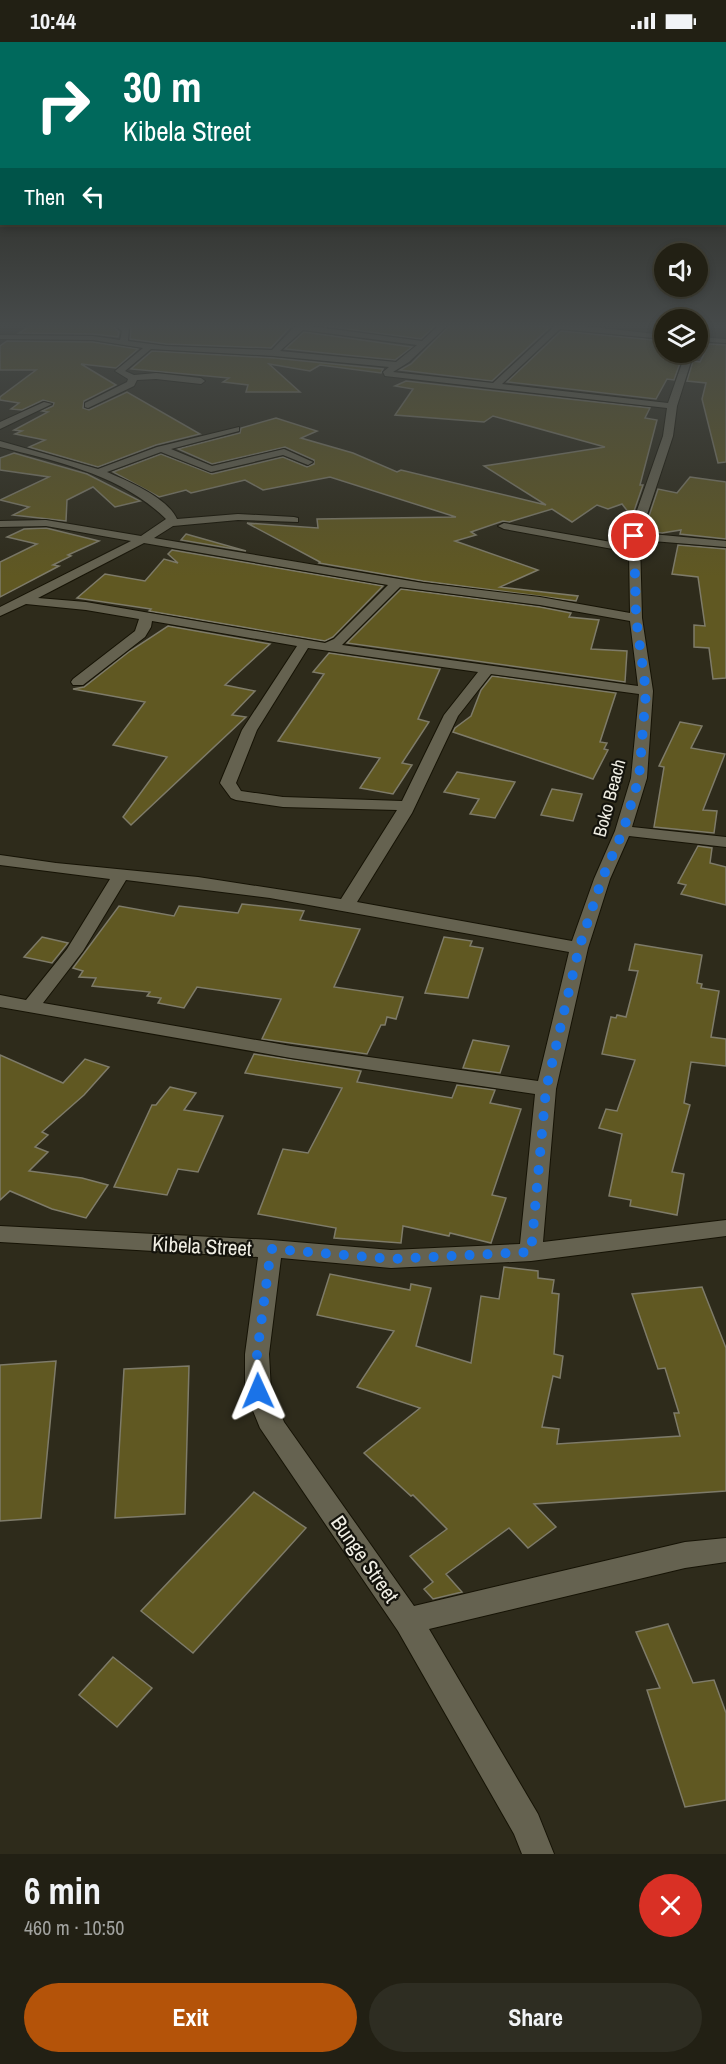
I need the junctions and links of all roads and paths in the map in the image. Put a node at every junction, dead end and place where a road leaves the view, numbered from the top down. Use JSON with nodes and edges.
{"nodes":[{"id":1,"x":40,"y":408,"type":"edge"},
{"id":2,"x":672,"y":408,"type":"edge"},
{"id":3,"x":0,"y":417,"type":"edge"},
{"id":4,"x":14,"y":420,"type":"junction"},
{"id":5,"x":0,"y":426,"type":"edge"},
{"id":6,"x":236,"y":429,"type":"dead end"},
{"id":7,"x":0,"y":444,"type":"edge"},
{"id":8,"x":161,"y":449,"type":"junction"},
{"id":9,"x":308,"y":462,"type":"dead end"},
{"id":10,"x":99,"y":472,"type":"junction"},
{"id":11,"x":294,"y":520,"type":"dead end"},
{"id":12,"x":170,"y":523,"type":"junction"},
{"id":13,"x":0,"y":524,"type":"edge"},
{"id":14,"x":504,"y":526,"type":"dead end"},
{"id":15,"x":144,"y":539,"type":"junction"},
{"id":16,"x":634,"y":543,"type":"junction"},
{"id":17,"x":726,"y":544,"type":"edge"},
{"id":18,"x":398,"y":582,"type":"junction"},
{"id":19,"x":25,"y":600,"type":"junction"},
{"id":20,"x":0,"y":612,"type":"edge"},
{"id":21,"x":146,"y":616,"type":"junction"},
{"id":22,"x":636,"y":618,"type":"junction"},
{"id":23,"x":305,"y":644,"type":"junction"},
{"id":24,"x":328,"y":646,"type":"junction"},
{"id":25,"x":487,"y":670,"type":"junction"},
{"id":26,"x":78,"y":682,"type":"dead end"},
{"id":27,"x":646,"y":691,"type":"junction"},
{"id":28,"x":407,"y":806,"type":"junction"},
{"id":29,"x":623,"y":831,"type":"junction"},
{"id":30,"x":726,"y":842,"type":"edge"},
{"id":31,"x":0,"y":860,"type":"edge"},
{"id":32,"x":120,"y":877,"type":"junction"},
{"id":33,"x":347,"y":904,"type":"junction"},
{"id":34,"x":579,"y":948,"type":"junction"},
{"id":35,"x":0,"y":1000,"type":"edge"},
{"id":36,"x":30,"y":1007,"type":"junction"},
{"id":37,"x":546,"y":1089,"type":"junction"},
{"id":38,"x":726,"y":1228,"type":"edge"},
{"id":39,"x":0,"y":1234,"type":"edge"},
{"id":40,"x":271,"y":1249,"type":"junction"},
{"id":41,"x":531,"y":1252,"type":"junction"},
{"id":42,"x":726,"y":1550,"type":"edge"},
{"id":43,"x":408,"y":1621,"type":"junction"},
{"id":44,"x":538,"y":1854,"type":"edge"}],
"edges":[{"from":1,"to":4,"type":"street"},
{"from":2,"to":16,"type":"street","name":"Boko Beach"},
{"from":3,"to":4,"type":"street"},
{"from":4,"to":5,"type":"street"},
{"from":6,"to":8,"type":"street"},
{"from":7,"to":10,"type":"street"},
{"from":8,"to":9,"type":"street"},
{"from":8,"to":10,"type":"street"},
{"from":10,"to":12,"type":"street"},
{"from":11,"to":12,"type":"street"},
{"from":12,"to":15,"type":"street"},
{"from":13,"to":15,"type":"street"},
{"from":14,"to":16,"type":"street"},
{"from":15,"to":18,"type":"street"},
{"from":15,"to":19,"type":"street"},
{"from":16,"to":17,"type":"street"},
{"from":16,"to":22,"type":"street","name":"Boko Beach"},
{"from":18,"to":22,"type":"street"},
{"from":18,"to":24,"type":"street"},
{"from":19,"to":20,"type":"street"},
{"from":19,"to":21,"type":"street"},
{"from":21,"to":23,"type":"street"},
{"from":21,"to":26,"type":"street"},
{"from":22,"to":27,"type":"street","name":"Boko Beach"},
{"from":23,"to":24,"type":"street"},
{"from":23,"to":28,"type":"street"},
{"from":24,"to":25,"type":"street"},
{"from":25,"to":27,"type":"street"},
{"from":25,"to":28,"type":"street"},
{"from":27,"to":29,"type":"street","name":"Boko Beach"},
{"from":28,"to":33,"type":"street"},
{"from":29,"to":30,"type":"street"},
{"from":29,"to":34,"type":"street","name":"Boko Beach"},
{"from":31,"to":32,"type":"street"},
{"from":32,"to":33,"type":"street"},
{"from":32,"to":36,"type":"street"},
{"from":33,"to":34,"type":"street"},
{"from":34,"to":37,"type":"street","name":"Boko Beach"},
{"from":35,"to":36,"type":"street"},
{"from":36,"to":37,"type":"street"},
{"from":37,"to":41,"type":"street","name":"Boko Beach"},
{"from":38,"to":41,"type":"street","name":"Kibela Street"},
{"from":39,"to":40,"type":"street","name":"Kibela Street"},
{"from":40,"to":41,"type":"street","name":"Kibela Street"},
{"from":40,"to":43,"type":"street","name":"Bunge Street"},
{"from":42,"to":43,"type":"street"},
{"from":43,"to":44,"type":"street","name":"Bunge Street"}]}
